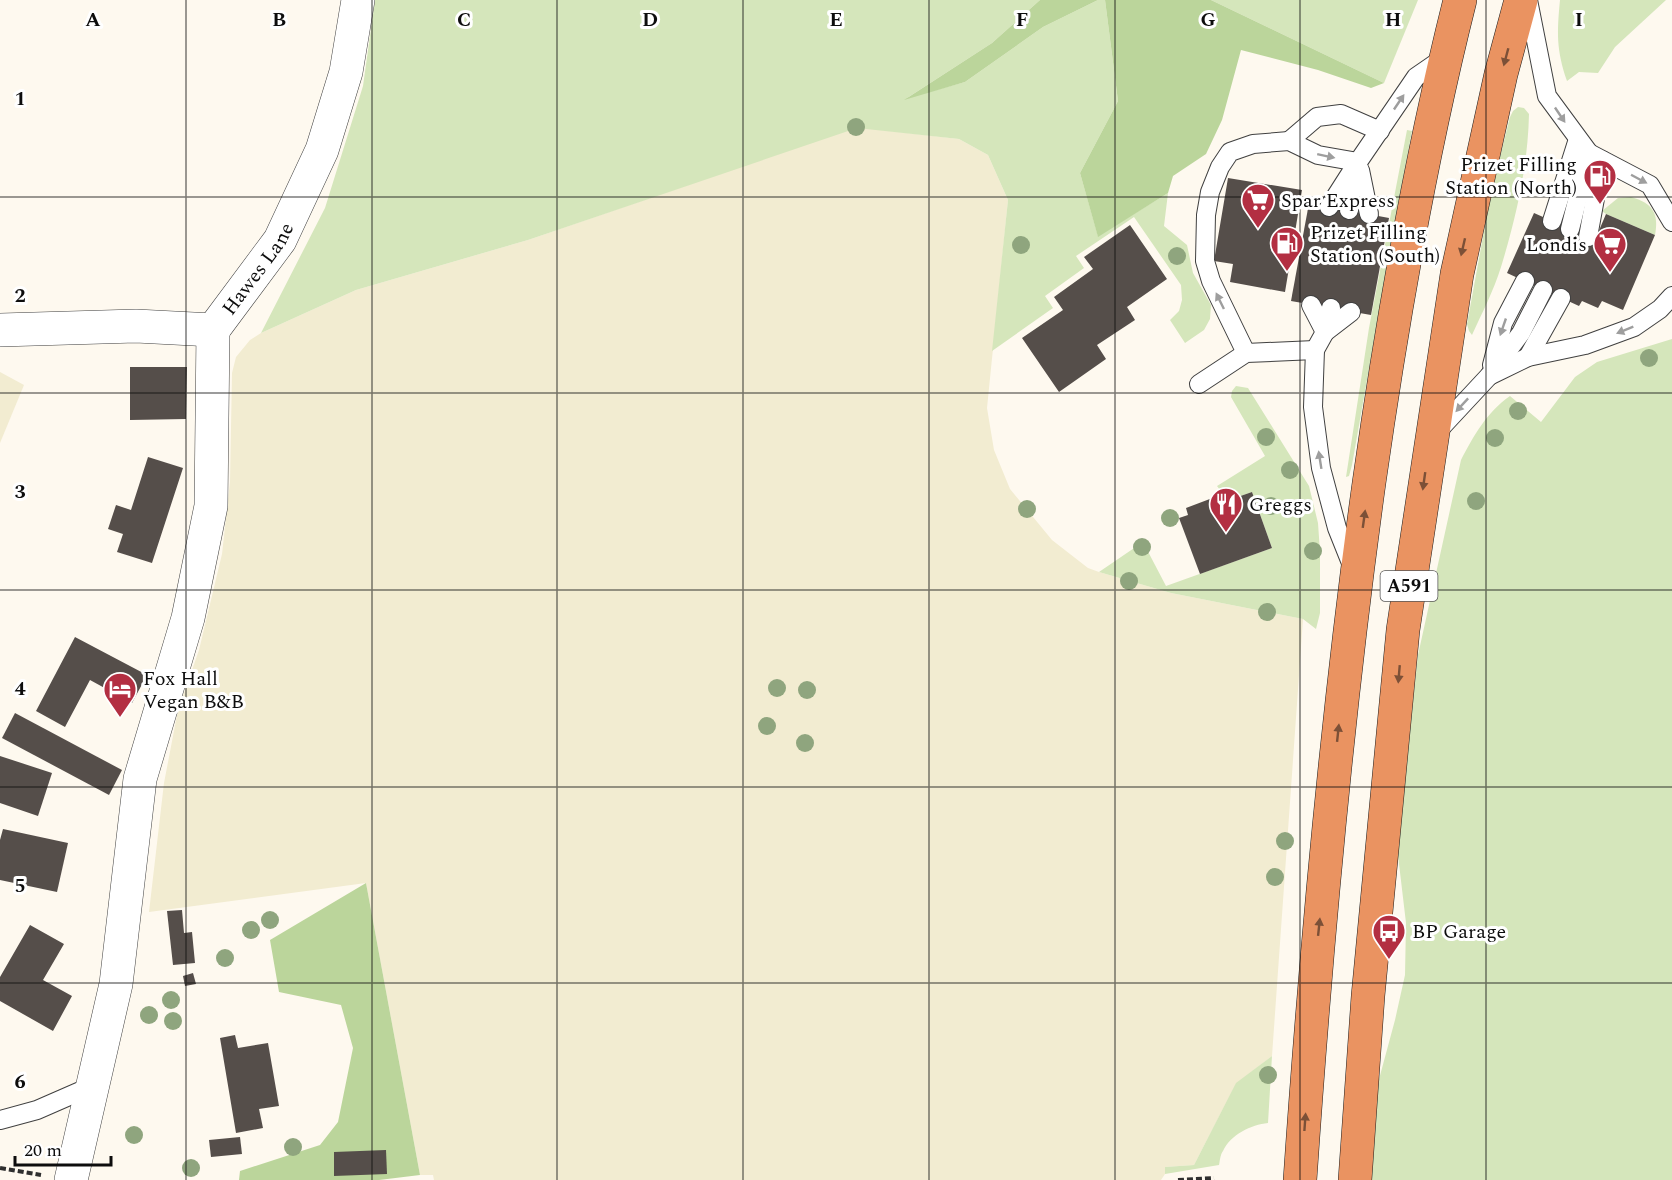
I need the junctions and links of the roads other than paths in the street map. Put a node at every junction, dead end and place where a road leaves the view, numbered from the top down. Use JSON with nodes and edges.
{"nodes":[{"id":1,"x":358,"y":0,"type":"edge"},
{"id":2,"x":1460,"y":0,"type":"edge"},
{"id":3,"x":1521,"y":0,"type":"edge"},
{"id":4,"x":1528,"y":0,"type":"edge"},
{"id":5,"x":1445,"y":57,"type":"junction"},
{"id":6,"x":1380,"y":131,"type":"junction"},
{"id":7,"x":1578,"y":139,"type":"junction"},
{"id":8,"x":1289,"y":141,"type":"junction"},
{"id":9,"x":1596,"y":156,"type":"junction"},
{"id":10,"x":1359,"y":162,"type":"junction"},
{"id":11,"x":1329,"y":207,"type":"dead end"},
{"id":12,"x":1349,"y":210,"type":"dead end"},
{"id":13,"x":1369,"y":214,"type":"dead end"},
{"id":14,"x":1552,"y":221,"type":"dead end"},
{"id":15,"x":1672,"y":222,"type":"edge"},
{"id":16,"x":1570,"y":229,"type":"dead end"},
{"id":17,"x":1588,"y":237,"type":"dead end"},
{"id":18,"x":1525,"y":282,"type":"dead end"},
{"id":19,"x":1543,"y":290,"type":"dead end"},
{"id":20,"x":1672,"y":296,"type":"edge"},
{"id":21,"x":1561,"y":298,"type":"dead end"},
{"id":22,"x":1311,"y":305,"type":"dead end"},
{"id":23,"x":1331,"y":308,"type":"dead end"},
{"id":24,"x":1351,"y":312,"type":"dead end"},
{"id":25,"x":0,"y":330,"type":"edge"},
{"id":26,"x":213,"y":330,"type":"junction"},
{"id":27,"x":1325,"y":332,"type":"junction"},
{"id":28,"x":1315,"y":350,"type":"junction"},
{"id":29,"x":1246,"y":353,"type":"junction"},
{"id":30,"x":1528,"y":357,"type":"junction"},
{"id":31,"x":1489,"y":376,"type":"junction"},
{"id":32,"x":1200,"y":384,"type":"dead end"},
{"id":33,"x":1430,"y":438,"type":"junction"},
{"id":34,"x":1356,"y":576,"type":"junction"},
{"id":35,"x":92,"y":1086,"type":"junction"},
{"id":36,"x":0,"y":1120,"type":"edge"},
{"id":37,"x":58,"y":1178,"type":"edge"},
{"id":38,"x":1300,"y":1180,"type":"edge"},
{"id":39,"x":1355,"y":1180,"type":"edge"}],
"edges":[{"from":1,"to":26,"type":"street","name":"Hawes Lane"},
{"from":2,"to":5,"type":"highway","number":"A591"},
{"from":3,"to":33,"type":"highway","number":"A591","one_way":true},
{"from":4,"to":7,"type":"lane","one_way":true},
{"from":6,"to":5,"type":"lane","one_way":true},
{"from":34,"to":5,"type":"highway","number":"A591","one_way":true},
{"from":6,"to":8,"type":"lane"},
{"from":6,"to":10,"type":"lane"},
{"from":7,"to":9,"type":"lane"},
{"from":7,"to":14,"type":"lane"},
{"from":8,"to":10,"type":"lane","one_way":true},
{"from":29,"to":8,"type":"lane","one_way":true},
{"from":9,"to":15,"type":"lane","one_way":true},
{"from":9,"to":16,"type":"lane"},
{"from":9,"to":17,"type":"lane"},
{"from":10,"to":11,"type":"lane"},
{"from":10,"to":12,"type":"lane"},
{"from":10,"to":13,"type":"lane"},
{"from":18,"to":31,"type":"lane","one_way":true},
{"from":19,"to":31,"type":"lane"},
{"from":20,"to":30,"type":"lane","one_way":true},
{"from":21,"to":30,"type":"lane"},
{"from":22,"to":27,"type":"lane"},
{"from":23,"to":27,"type":"lane"},
{"from":24,"to":27,"type":"lane"},
{"from":25,"to":26,"type":"street","name":"Hawes Lane"},
{"from":26,"to":35,"type":"street"},
{"from":27,"to":28,"type":"lane"},
{"from":28,"to":29,"type":"lane"},
{"from":34,"to":28,"type":"lane","one_way":true},
{"from":29,"to":32,"type":"lane"},
{"from":30,"to":31,"type":"lane"},
{"from":31,"to":33,"type":"lane","one_way":true},
{"from":33,"to":39,"type":"highway","number":"A591","one_way":true},
{"from":38,"to":34,"type":"highway","number":"A591","one_way":true},
{"from":35,"to":36,"type":"lane"},
{"from":35,"to":37,"type":"street"}]}
